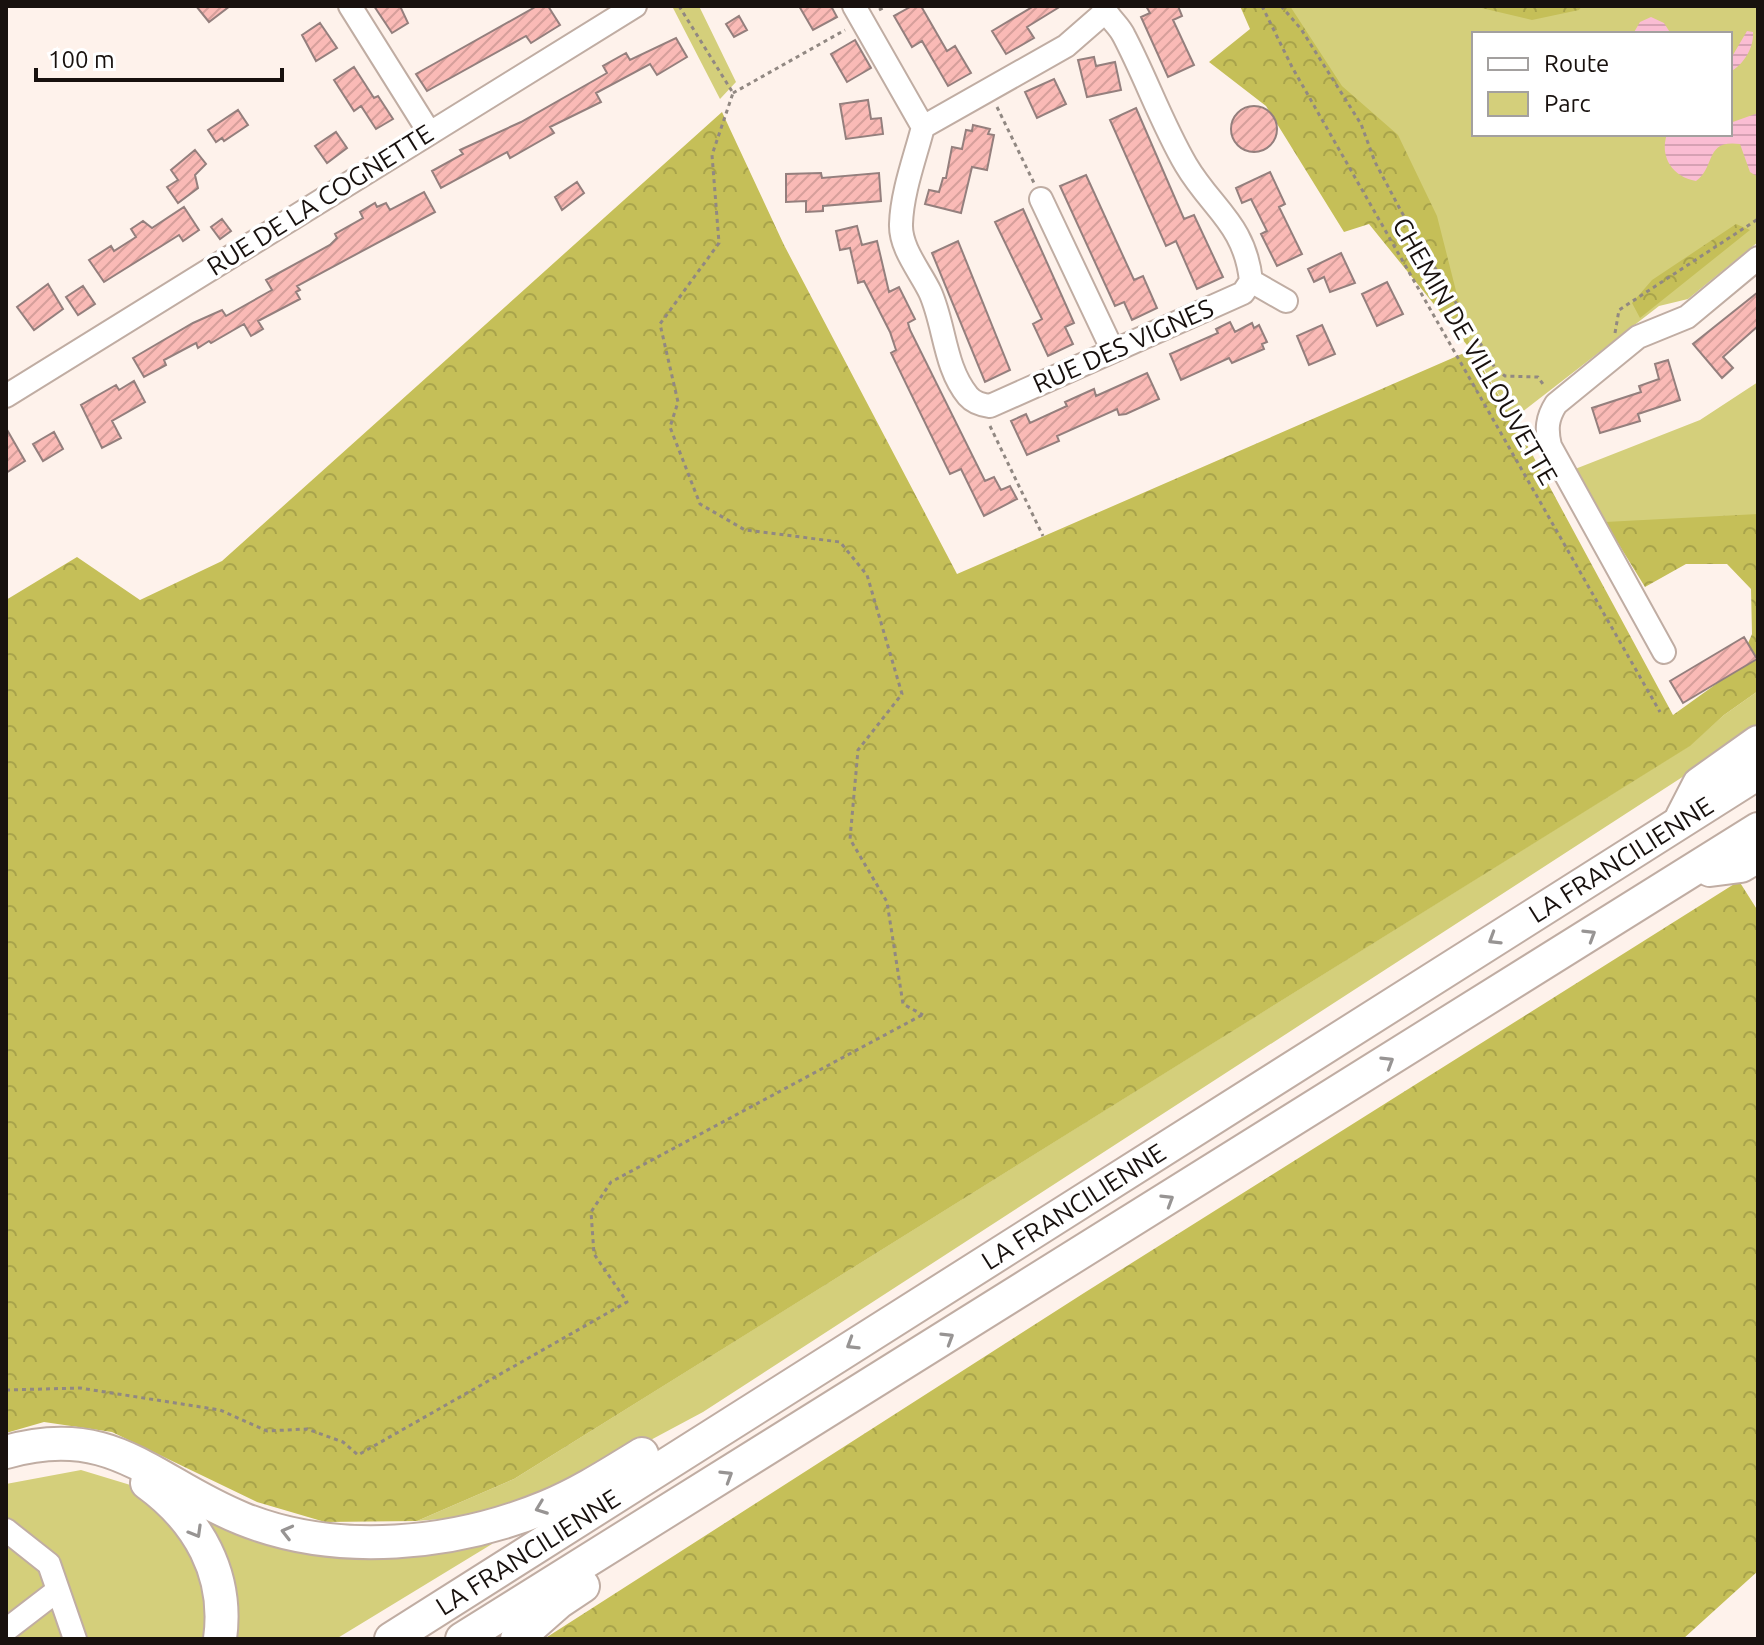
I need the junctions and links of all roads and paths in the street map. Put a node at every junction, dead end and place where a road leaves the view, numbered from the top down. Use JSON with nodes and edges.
{"nodes":[{"id":1,"x":350,"y":6,"type":"edge"},
{"id":2,"x":635,"y":6,"type":"edge"},
{"id":3,"x":679,"y":6,"type":"edge"},
{"id":4,"x":887,"y":6,"type":"edge"},
{"id":5,"x":1262,"y":6,"type":"edge"},
{"id":6,"x":1281,"y":6,"type":"edge"},
{"id":7,"x":1104,"y":9,"type":"edge"},
{"id":8,"x":858,"y":13,"type":"edge"},
{"id":9,"x":988,"y":89,"type":"junction"},
{"id":10,"x":733,"y":93,"type":"junction"},
{"id":11,"x":923,"y":127,"type":"junction"},
{"id":12,"x":429,"y":132,"type":"junction"},
{"id":13,"x":1041,"y":199,"type":"joint"},
{"id":14,"x":1758,"y":219,"type":"edge"},
{"id":15,"x":1758,"y":258,"type":"edge"},
{"id":16,"x":1251,"y":281,"type":"junction"},
{"id":17,"x":1286,"y":301,"type":"dead end"},
{"id":18,"x":1113,"y":351,"type":"junction"},
{"id":19,"x":1619,"y":352,"type":"junction"},
{"id":20,"x":6,"y":396,"type":"edge"},
{"id":21,"x":1556,"y":404,"type":"junction"},
{"id":22,"x":985,"y":405,"type":"junction"},
{"id":23,"x":1043,"y":536,"type":"dead end"},
{"id":24,"x":1664,"y":652,"type":"dead end"},
{"id":25,"x":1660,"y":712,"type":"dead end"},
{"id":26,"x":1758,"y":742,"type":"edge"},
{"id":27,"x":1758,"y":773,"type":"edge"},
{"id":28,"x":1678,"y":823,"type":"junction"},
{"id":29,"x":1758,"y":829,"type":"edge"},
{"id":30,"x":1758,"y":856,"type":"edge"},
{"id":31,"x":1687,"y":874,"type":"junction"},
{"id":32,"x":6,"y":1390,"type":"edge"},
{"id":33,"x":713,"y":1431,"type":"junction"},
{"id":34,"x":6,"y":1452,"type":"edge"},
{"id":35,"x":6,"y":1469,"type":"edge"},
{"id":36,"x":661,"y":1517,"type":"junction"},
{"id":37,"x":6,"y":1530,"type":"edge"},
{"id":38,"x":58,"y":1590,"type":"junction"},
{"id":39,"x":6,"y":1630,"type":"edge"},
{"id":40,"x":75,"y":1639,"type":"edge"},
{"id":41,"x":220,"y":1639,"type":"edge"},
{"id":42,"x":391,"y":1639,"type":"edge"},
{"id":43,"x":462,"y":1639,"type":"edge"},
{"id":44,"x":517,"y":1639,"type":"edge"}],
"edges":[{"from":1,"to":12,"type":"street"},
{"from":2,"to":12,"type":"street","name":"RUE DE LA COGNETTE"},
{"from":3,"to":10,"type":"path"},
{"from":4,"to":8,"type":"path"},
{"from":5,"to":25,"type":"path","name":"CHEMIN DE VILLOUVETTE"},
{"from":6,"to":21,"type":"path"},
{"from":7,"to":9,"type":"street"},
{"from":7,"to":16,"type":"street"},
{"from":8,"to":10,"type":"path"},
{"from":8,"to":11,"type":"street"},
{"from":9,"to":11,"type":"street"},
{"from":9,"to":13,"type":"path"},
{"from":10,"to":32,"type":"path"},
{"from":11,"to":22,"type":"street"},
{"from":12,"to":20,"type":"street","name":"RUE DE LA COGNETTE"},
{"from":13,"to":18,"type":"street"},
{"from":14,"to":19,"type":"path"},
{"from":15,"to":19,"type":"street"},
{"from":16,"to":17,"type":"street"},
{"from":16,"to":18,"type":"street","name":"RUE DES VIGNES"},
{"from":18,"to":22,"type":"street","name":"RUE DES VIGNES"},
{"from":19,"to":21,"type":"street"},
{"from":21,"to":24,"type":"street"},
{"from":22,"to":23,"type":"path"},
{"from":26,"to":28,"type":"highway"},
{"from":27,"to":28,"type":"highway","name":"LA FRANCILIENNE"},
{"from":28,"to":33,"type":"highway","name":"LA FRANCILIENNE","one_way":true},
{"from":29,"to":31,"type":"highway","name":"LA FRANCILIENNE"},
{"from":30,"to":31,"type":"highway"},
{"from":36,"to":31,"type":"highway","name":"LA FRANCILIENNE","one_way":true},
{"from":33,"to":34,"type":"highway","one_way":true},
{"from":33,"to":42,"type":"highway","name":"LA FRANCILIENNE"},
{"from":35,"to":41,"type":"highway","one_way":true},
{"from":36,"to":43,"type":"highway","name":"LA FRANCILIENNE"},
{"from":36,"to":44,"type":"highway"},
{"from":37,"to":38,"type":"street"},
{"from":38,"to":39,"type":"street"},
{"from":38,"to":40,"type":"street"}]}
